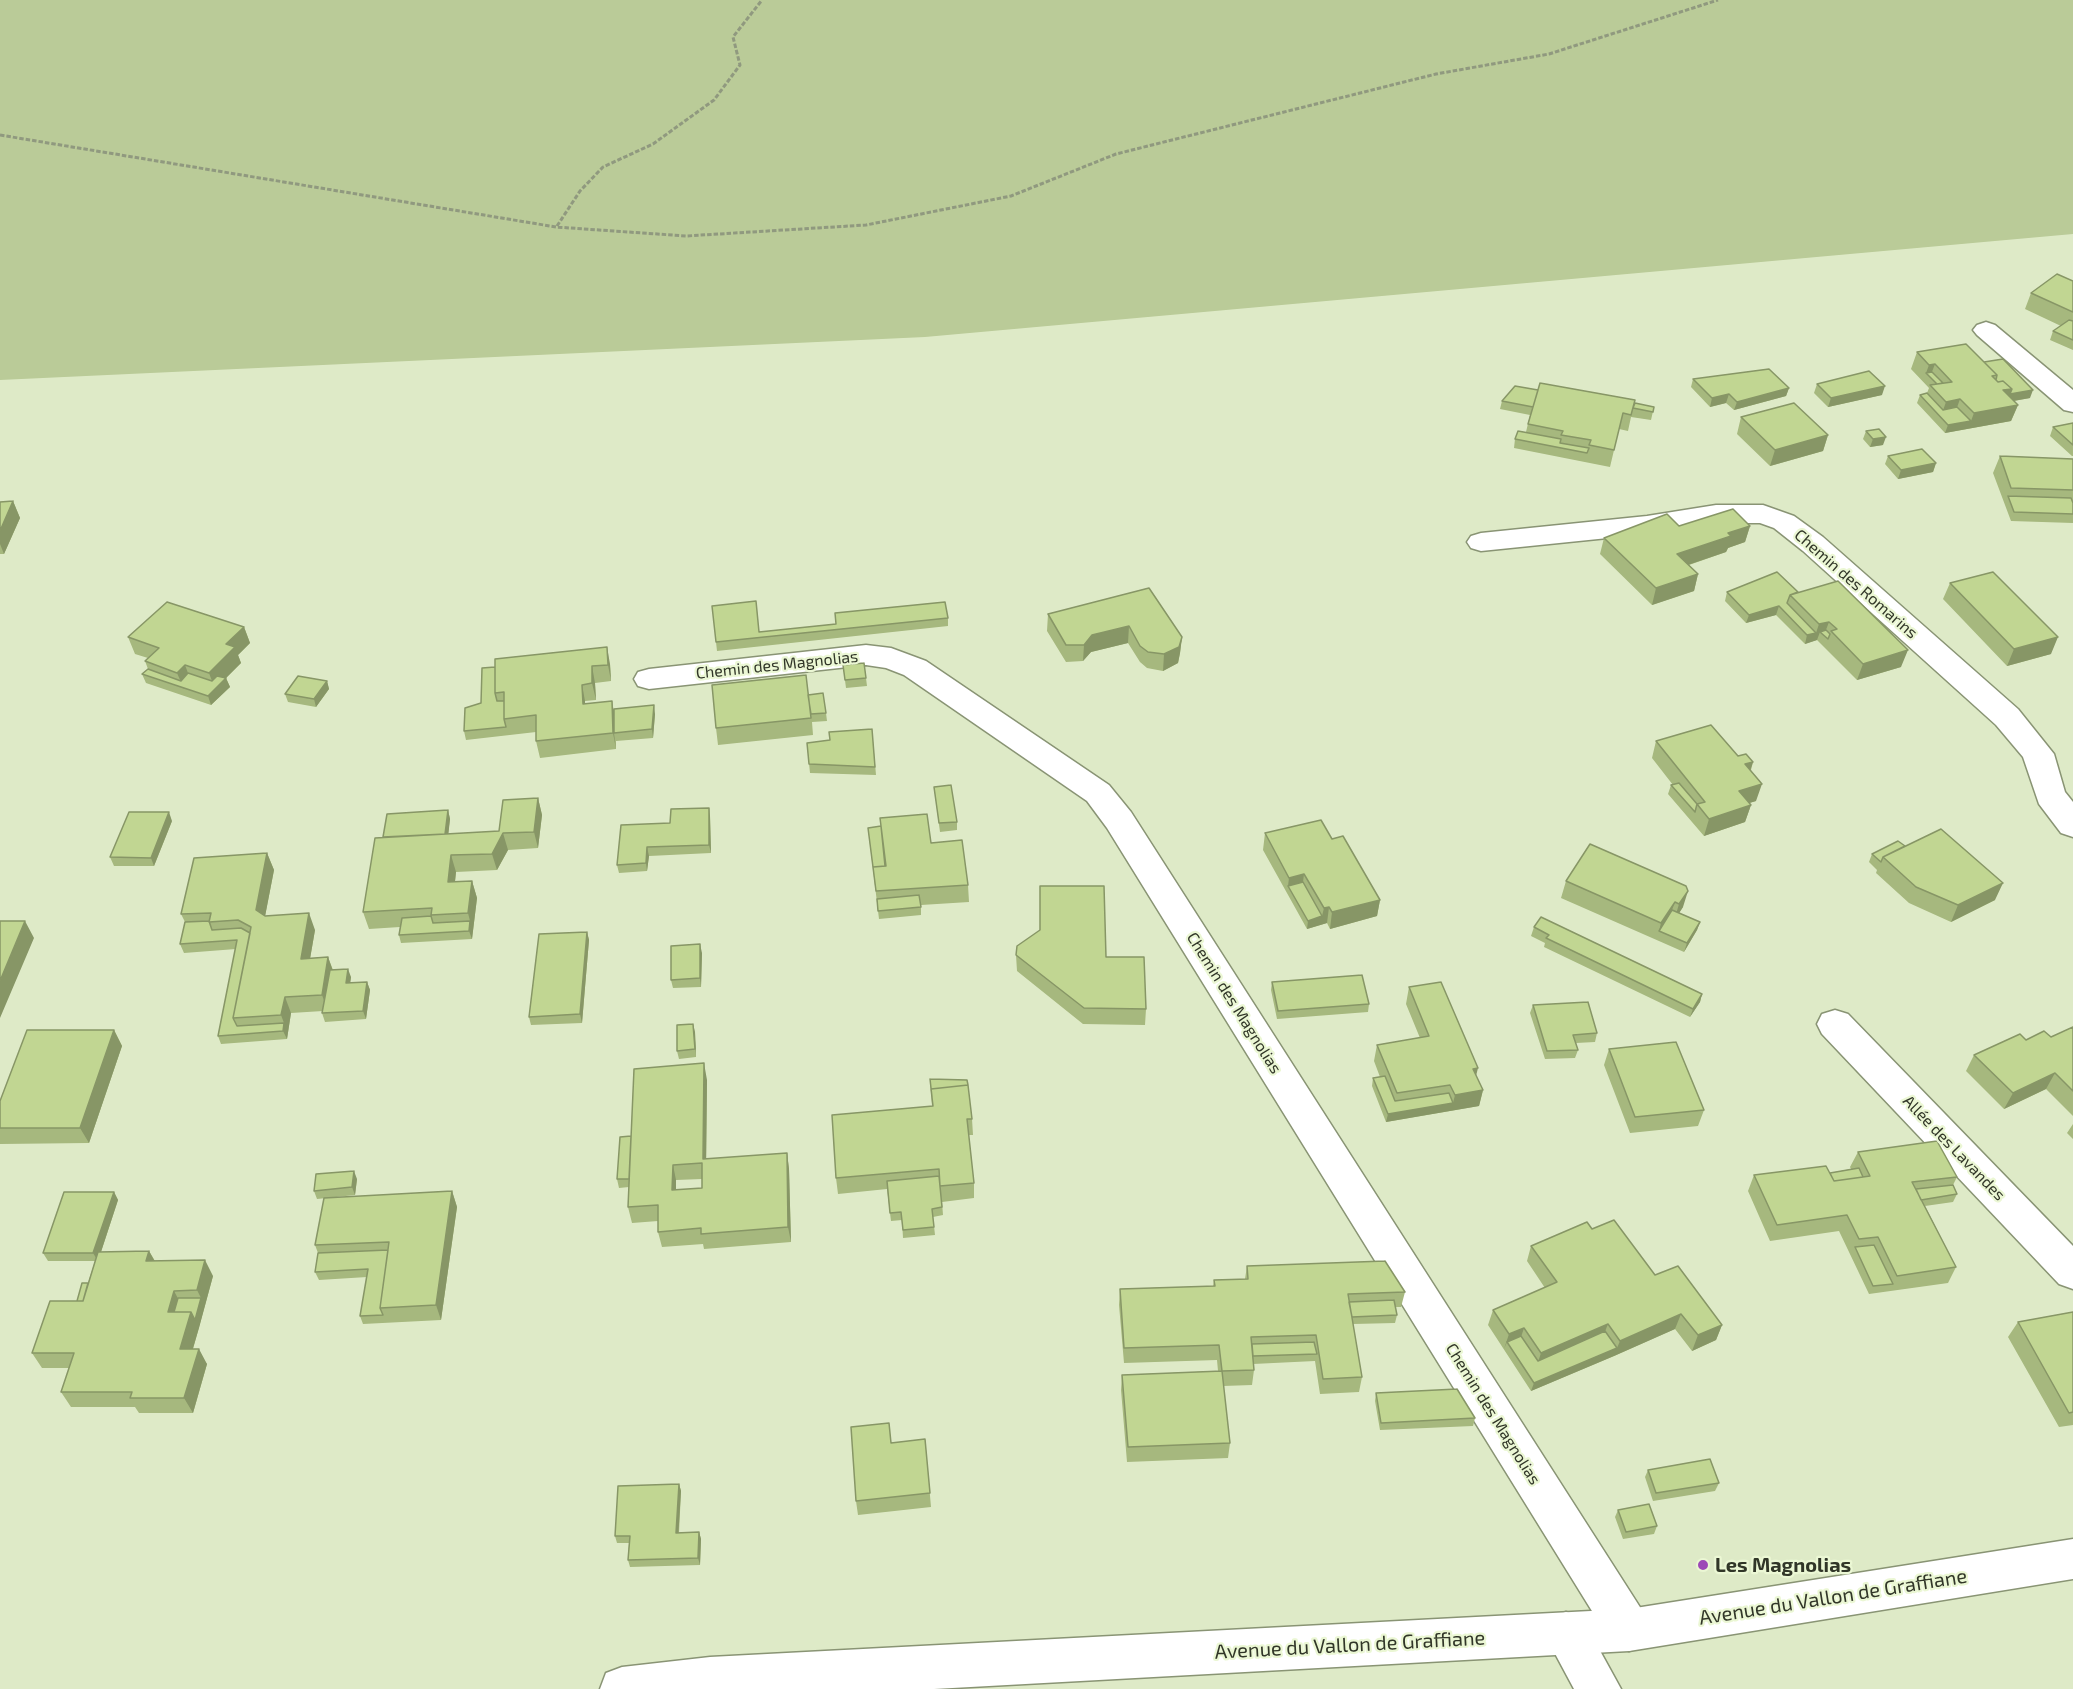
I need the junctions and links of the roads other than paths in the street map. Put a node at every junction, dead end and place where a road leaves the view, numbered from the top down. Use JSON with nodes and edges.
{"nodes":[{"id":1,"x":1986,"y":330,"type":"dead end"},
{"id":2,"x":2073,"y":404,"type":"edge"},
{"id":3,"x":1481,"y":542,"type":"dead end"},
{"id":4,"x":648,"y":679,"type":"dead end"},
{"id":5,"x":2062,"y":791,"type":"edge"},
{"id":6,"x":2073,"y":825,"type":"edge"},
{"id":7,"x":1835,"y":1024,"type":"dead end"},
{"id":8,"x":2073,"y":1272,"type":"edge"},
{"id":9,"x":2073,"y":1559,"type":"edge"},
{"id":10,"x":1629,"y":1630,"type":"junction"},
{"id":11,"x":1566,"y":1633,"type":"junction"},
{"id":12,"x":622,"y":1689,"type":"edge"},
{"id":13,"x":1599,"y":1689,"type":"edge"}],
"edges":[{"from":1,"to":2,"type":"street"},
{"from":3,"to":5,"type":"street","name":"Chemin des Romarins"},
{"from":4,"to":10,"type":"street","name":"Chemin des Magnolias"},
{"from":5,"to":6,"type":"street","name":"Chemin des Romarins"},
{"from":7,"to":8,"type":"street","name":"Allée des Lavandes"},
{"from":9,"to":10,"type":"street","name":"Avenue du Vallon de Graffiane"},
{"from":10,"to":11,"type":"street","name":"Avenue du Vallon de Graffiane"},
{"from":11,"to":12,"type":"street","name":"Avenue du Vallon de Graffiane"},
{"from":11,"to":13,"type":"street"}]}
